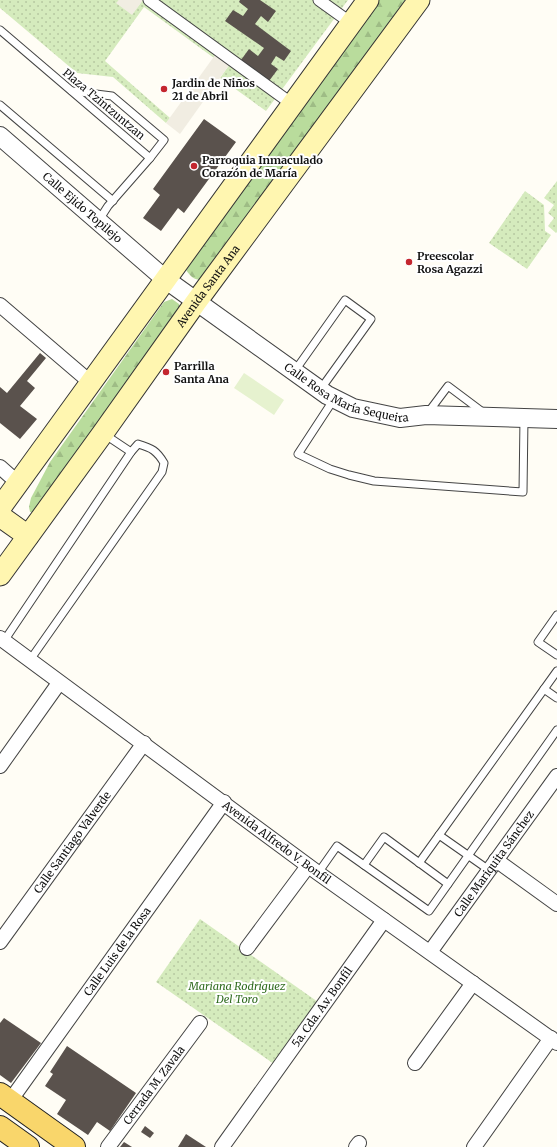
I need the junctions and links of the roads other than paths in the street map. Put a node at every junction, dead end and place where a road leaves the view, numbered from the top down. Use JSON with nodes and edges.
{"nodes":[{"id":1,"x":149,"y":0,"type":"edge"},
{"id":2,"x":319,"y":0,"type":"edge"},
{"id":3,"x":368,"y":0,"type":"edge"},
{"id":4,"x":419,"y":0,"type":"edge"},
{"id":5,"x":351,"y":23,"type":"junction"},
{"id":6,"x":0,"y":30,"type":"edge"},
{"id":7,"x":72,"y":91,"type":"junction"},
{"id":8,"x":0,"y":104,"type":"edge"},
{"id":9,"x":292,"y":104,"type":"junction"},
{"id":10,"x":0,"y":136,"type":"edge"},
{"id":11,"x":150,"y":158,"type":"junction"},
{"id":12,"x":113,"y":201,"type":"junction"},
{"id":13,"x":99,"y":220,"type":"junction"},
{"id":14,"x":165,"y":279,"type":"junction"},
{"id":15,"x":196,"y":302,"type":"junction"},
{"id":16,"x":0,"y":306,"type":"edge"},
{"id":17,"x":294,"y":372,"type":"junction"},
{"id":18,"x":90,"y":382,"type":"junction"},
{"id":19,"x":327,"y":394,"type":"junction"},
{"id":20,"x":426,"y":415,"type":"junction"},
{"id":21,"x":489,"y":417,"type":"junction"},
{"id":22,"x":524,"y":418,"type":"junction"},
{"id":23,"x":557,"y":419,"type":"edge"},
{"id":24,"x":103,"y":433,"type":"junction"},
{"id":25,"x":131,"y":452,"type":"junction"},
{"id":26,"x":0,"y":467,"type":"edge"},
{"id":27,"x":18,"y":483,"type":"junction"},
{"id":28,"x":0,"y":508,"type":"edge"},
{"id":29,"x":0,"y":516,"type":"edge"},
{"id":30,"x":28,"y":536,"type":"junction"},
{"id":31,"x":0,"y":574,"type":"edge"},
{"id":32,"x":557,"y":615,"type":"edge"},
{"id":33,"x":2,"y":639,"type":"edge"},
{"id":34,"x":557,"y":655,"type":"edge"},
{"id":35,"x":30,"y":660,"type":"junction"},
{"id":36,"x":557,"y":671,"type":"edge"},
{"id":37,"x":59,"y":682,"type":"junction"},
{"id":38,"x":544,"y":689,"type":"junction"},
{"id":39,"x":557,"y":698,"type":"edge"},
{"id":40,"x":557,"y":730,"type":"edge"},
{"id":41,"x":144,"y":743,"type":"junction"},
{"id":42,"x":0,"y":766,"type":"edge"},
{"id":43,"x":557,"y":776,"type":"edge"},
{"id":44,"x":224,"y":802,"type":"junction"},
{"id":45,"x":439,"y":835,"type":"junction"},
{"id":46,"x":468,"y":855,"type":"junction"},
{"id":47,"x":419,"y":863,"type":"junction"},
{"id":48,"x":364,"y":865,"type":"junction"},
{"id":49,"x":493,"y":865,"type":"junction"},
{"id":50,"x":313,"y":869,"type":"junction"},
{"id":51,"x":448,"y":884,"type":"junction"},
{"id":52,"x":557,"y":904,"type":"edge"},
{"id":53,"x":384,"y":920,"type":"junction"},
{"id":54,"x":0,"y":942,"type":"edge"},
{"id":55,"x":247,"y":948,"type":"dead end"},
{"id":56,"x":430,"y":952,"type":"junction"},
{"id":57,"x":473,"y":983,"type":"junction"},
{"id":58,"x":200,"y":1023,"type":"dead end"},
{"id":59,"x":554,"y":1041,"type":"edge"},
{"id":60,"x":415,"y":1062,"type":"dead end"},
{"id":61,"x":5,"y":1097,"type":"edge"},
{"id":62,"x":0,"y":1127,"type":"edge"},
{"id":63,"x":28,"y":1147,"type":"edge"},
{"id":64,"x":74,"y":1147,"type":"edge"},
{"id":65,"x":108,"y":1147,"type":"edge"},
{"id":66,"x":222,"y":1147,"type":"edge"},
{"id":67,"x":474,"y":1147,"type":"edge"}],
"edges":[{"from":1,"to":9,"type":"street"},
{"from":2,"to":5,"type":"street"},
{"from":3,"to":5,"type":"main road"},
{"from":4,"to":15,"type":"main road","name":"Avenida Santa Ana"},
{"from":5,"to":9,"type":"main road"},
{"from":6,"to":7,"type":"lane","name":"Plaza Tzintzuntzan"},
{"from":7,"to":11,"type":"lane","name":"Plaza Tzintzuntzan"},
{"from":7,"to":11,"type":"lane"},
{"from":8,"to":12,"type":"lane"},
{"from":9,"to":14,"type":"main road"},
{"from":10,"to":13,"type":"street","name":"Calle Ejido Topilejo"},
{"from":11,"to":12,"type":"lane"},
{"from":12,"to":13,"type":"lane"},
{"from":13,"to":14,"type":"street","name":"Calle Ejido Topilejo"},
{"from":14,"to":15,"type":"street","name":"Calle Rosa María Sequeira"},
{"from":14,"to":18,"type":"main road"},
{"from":15,"to":17,"type":"street","name":"Calle Rosa María Sequeira"},
{"from":15,"to":24,"type":"main road","name":"Avenida Santa Ana"},
{"from":16,"to":18,"type":"street"},
{"from":17,"to":19,"type":"street","name":"Calle Rosa María Sequeira"},
{"from":17,"to":19,"type":"lane"},
{"from":18,"to":27,"type":"main road"},
{"from":19,"to":20,"type":"street","name":"Calle Rosa María Sequeira"},
{"from":19,"to":22,"type":"lane"},
{"from":20,"to":21,"type":"street","name":"Calle Rosa María Sequeira"},
{"from":20,"to":21,"type":"lane"},
{"from":21,"to":22,"type":"street","name":"Calle Rosa María Sequeira"},
{"from":22,"to":23,"type":"street","name":"Calle Rosa María Sequeira"},
{"from":24,"to":25,"type":"lane"},
{"from":24,"to":30,"type":"main road","name":"Avenida Santa Ana"},
{"from":25,"to":33,"type":"lane"},
{"from":25,"to":35,"type":"lane"},
{"from":26,"to":27,"type":"street"},
{"from":27,"to":28,"type":"main road"},
{"from":29,"to":30,"type":"main road"},
{"from":30,"to":31,"type":"main road","name":"Avenida Santa Ana"},
{"from":32,"to":34,"type":"lane"},
{"from":33,"to":35,"type":"street","name":"Avenida Alfredo V. Bonfil"},
{"from":35,"to":37,"type":"street","name":"Avenida Alfredo V. Bonfil"},
{"from":36,"to":38,"type":"lane"},
{"from":37,"to":41,"type":"street","name":"Avenida Alfredo V. Bonfil"},
{"from":37,"to":42,"type":"street"},
{"from":38,"to":39,"type":"lane"},
{"from":38,"to":45,"type":"lane"},
{"from":40,"to":46,"type":"lane"},
{"from":41,"to":44,"type":"street","name":"Avenida Alfredo V. Bonfil"},
{"from":41,"to":54,"type":"street","name":"Calle Santiago Valverde"},
{"from":43,"to":49,"type":"street","name":"Calle Mariquita Sánchez"},
{"from":44,"to":50,"type":"street","name":"Avenida Alfredo V. Bonfil"},
{"from":44,"to":61,"type":"street","name":"Calle Luis de la Rosa"},
{"from":45,"to":46,"type":"lane"},
{"from":45,"to":47,"type":"lane"},
{"from":46,"to":49,"type":"lane"},
{"from":46,"to":51,"type":"lane"},
{"from":47,"to":48,"type":"lane"},
{"from":47,"to":51,"type":"lane"},
{"from":48,"to":50,"type":"lane"},
{"from":48,"to":51,"type":"lane"},
{"from":49,"to":52,"type":"street"},
{"from":49,"to":56,"type":"street","name":"Calle Mariquita Sánchez"},
{"from":50,"to":53,"type":"street","name":"Avenida Alfredo V. Bonfil"},
{"from":50,"to":55,"type":"street"},
{"from":53,"to":56,"type":"street","name":"Avenida Alfredo V. Bonfil"},
{"from":53,"to":66,"type":"street","name":"5a. Cda. A.v. Bonfil"},
{"from":56,"to":57,"type":"street","name":"Avenida Alfredo V. Bonfil"},
{"from":57,"to":59,"type":"street","name":"Avenida Alfredo V. Bonfil"},
{"from":57,"to":60,"type":"street"},
{"from":58,"to":65,"type":"street","name":"Cerrada M. Zavala"},
{"from":59,"to":67,"type":"street"},
{"from":61,"to":64,"type":"main road"},
{"from":62,"to":63,"type":"main road"}]}
